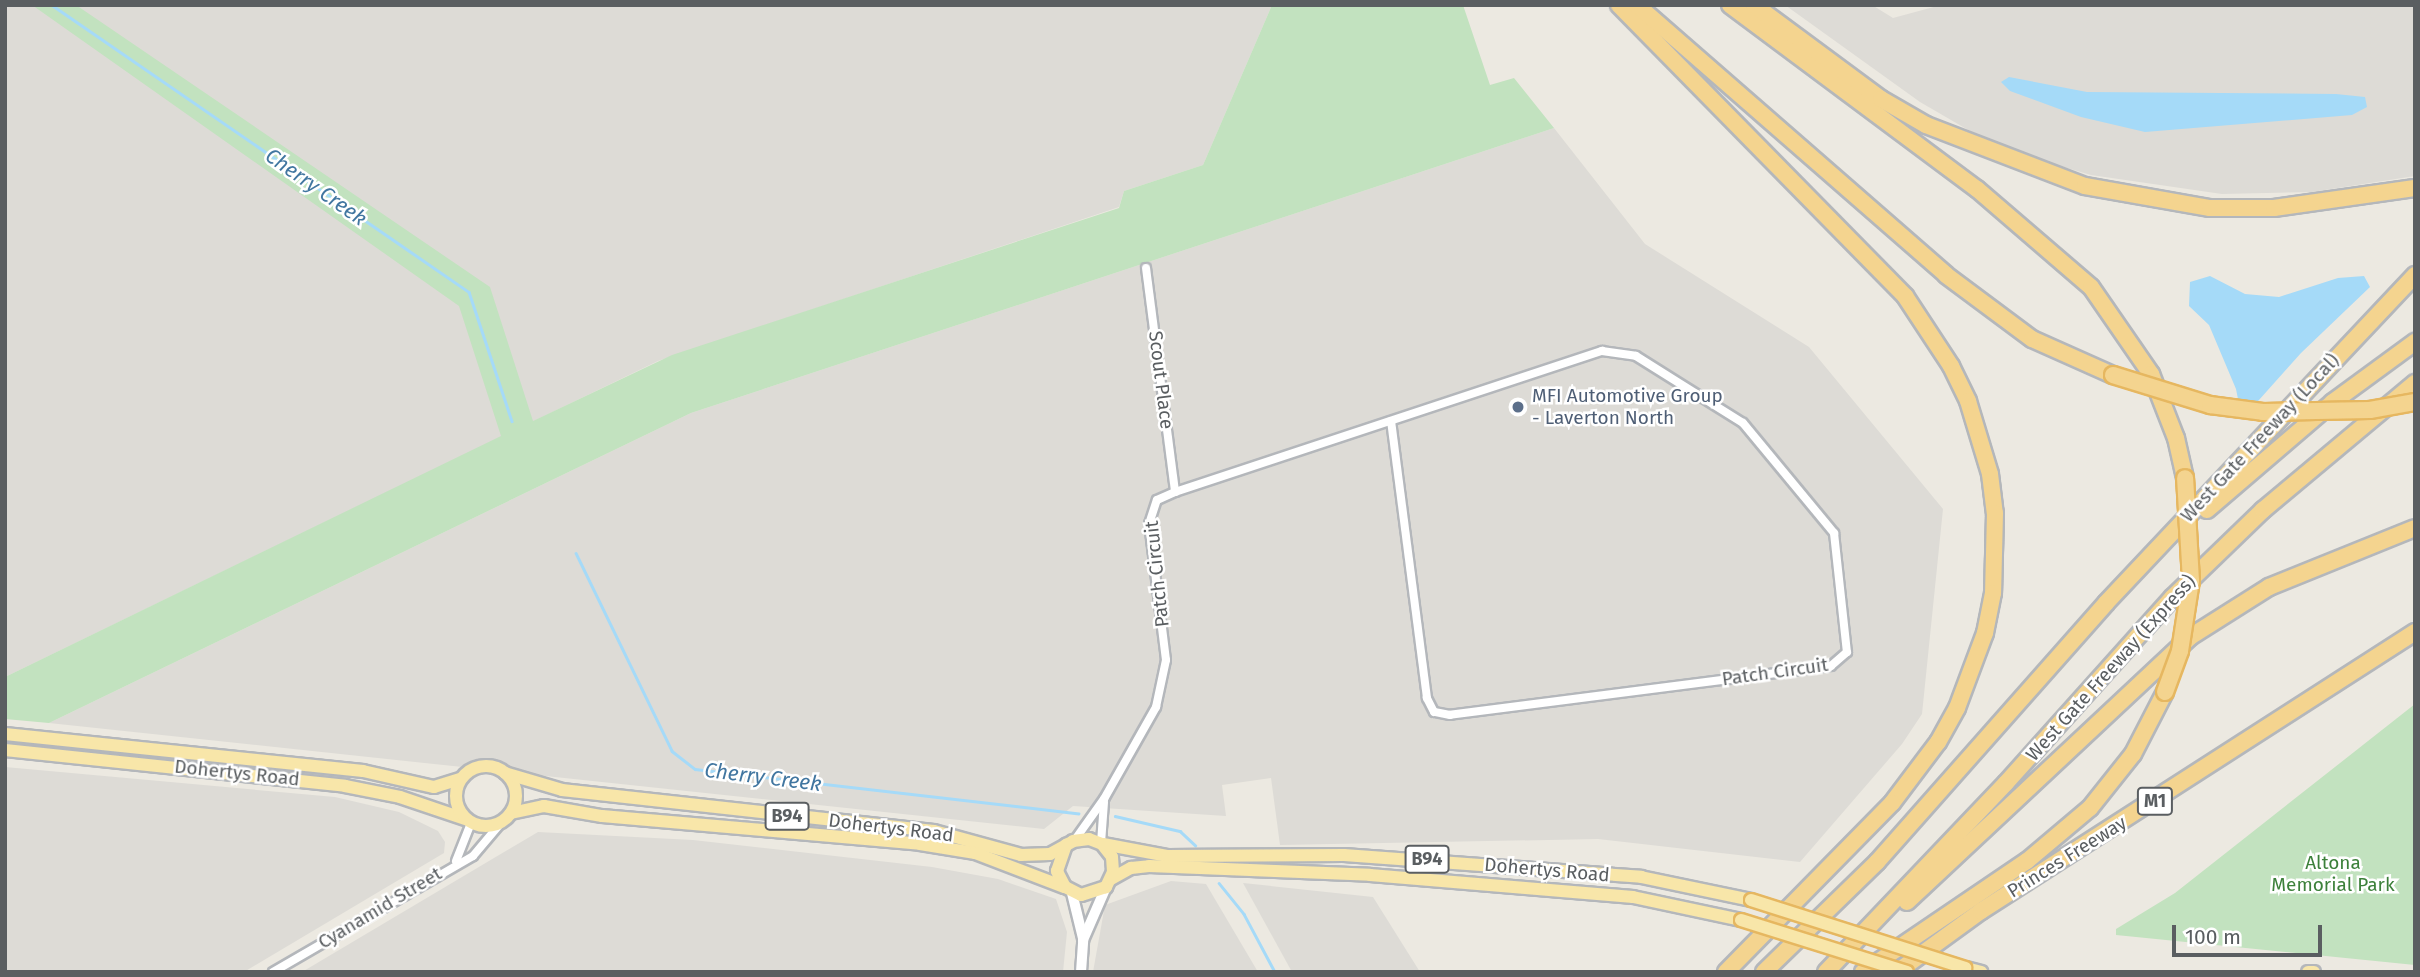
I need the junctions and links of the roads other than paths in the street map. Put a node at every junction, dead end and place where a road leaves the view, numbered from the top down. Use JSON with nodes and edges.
{"nodes":[{"id":1,"x":1619,"y":5,"type":"edge"},
{"id":2,"x":1637,"y":5,"type":"edge"},
{"id":3,"x":1730,"y":5,"type":"edge"},
{"id":4,"x":1754,"y":5,"type":"edge"},
{"id":5,"x":2415,"y":188,"type":"edge"},
{"id":6,"x":1146,"y":268,"type":"dead end"},
{"id":7,"x":2415,"y":275,"type":"edge"},
{"id":8,"x":2415,"y":342,"type":"edge"},
{"id":9,"x":2415,"y":383,"type":"edge"},
{"id":10,"x":2415,"y":402,"type":"edge"},
{"id":11,"x":1391,"y":421,"type":"junction"},
{"id":12,"x":1175,"y":492,"type":"junction"},
{"id":13,"x":2415,"y":528,"type":"edge"},
{"id":14,"x":2106,"y":603,"type":"junction"},
{"id":15,"x":2415,"y":632,"type":"edge"},
{"id":16,"x":5,"y":734,"type":"edge"},
{"id":17,"x":5,"y":750,"type":"edge"},
{"id":18,"x":505,"y":773,"type":"junction"},
{"id":19,"x":460,"y":779,"type":"junction"},
{"id":20,"x":1104,"y":799,"type":"junction"},
{"id":21,"x":511,"y":813,"type":"junction"},
{"id":22,"x":468,"y":821,"type":"junction"},
{"id":23,"x":500,"y":824,"type":"junction"},
{"id":24,"x":1070,"y":843,"type":"junction"},
{"id":25,"x":1102,"y":844,"type":"junction"},
{"id":26,"x":452,"y":866,"type":"junction"},
{"id":27,"x":1108,"y":883,"type":"junction"},
{"id":28,"x":1069,"y":890,"type":"junction"},
{"id":29,"x":1083,"y":940,"type":"junction"},
{"id":30,"x":273,"y":972,"type":"edge"},
{"id":31,"x":1081,"y":972,"type":"edge"},
{"id":32,"x":1726,"y":972,"type":"edge"},
{"id":33,"x":1764,"y":972,"type":"edge"},
{"id":34,"x":1826,"y":972,"type":"edge"},
{"id":35,"x":1831,"y":972,"type":"edge"},
{"id":36,"x":1863,"y":972,"type":"edge"},
{"id":37,"x":1897,"y":972,"type":"edge"},
{"id":38,"x":1907,"y":972,"type":"edge"},
{"id":39,"x":1980,"y":972,"type":"edge"},
{"id":40,"x":2308,"y":972,"type":"edge"},
{"id":41,"x":2314,"y":972,"type":"edge"}],
"edges":[{"from":1,"to":32,"type":"highway"},
{"from":2,"to":10,"type":"highway","bridge":true},
{"from":3,"to":36,"type":"highway","bridge":true},
{"from":4,"to":5,"type":"highway"},
{"from":6,"to":12,"type":"street","name":"Scout Place"},
{"from":7,"to":14,"type":"highway","name":"West Gate Freeway (Local)"},
{"from":8,"to":14,"type":"highway","name":"West Gate Freeway (Express)"},
{"from":9,"to":34,"type":"highway","name":"West Gate Freeway (Express)"},
{"from":11,"to":11,"type":"street","name":"Patch Circuit"},
{"from":11,"to":12,"type":"street","name":"Patch Circuit"},
{"from":12,"to":20,"type":"street","name":"Patch Circuit"},
{"from":13,"to":35,"type":"highway"},
{"from":14,"to":33,"type":"highway"},
{"from":15,"to":37,"type":"highway","name":"Princes Freeway","number":"M1"},
{"from":16,"to":19,"type":"main road","name":"Dohertys Road","number":"B94"},
{"from":17,"to":22,"type":"main road","name":"Dohertys Road"},
{"from":18,"to":19,"type":"main road","number":"B94"},
{"from":18,"to":21,"type":"main road"},
{"from":18,"to":24,"type":"main road","name":"Dohertys Road","number":"B94"},
{"from":19,"to":22,"type":"main road"},
{"from":20,"to":24,"type":"street","name":"Patch Circuit"},
{"from":20,"to":25,"type":"street","name":"Patch Circuit"},
{"from":21,"to":23,"type":"main road"},
{"from":21,"to":28,"type":"main road","name":"Dohertys Road","number":"B94"},
{"from":22,"to":23,"type":"main road"},
{"from":22,"to":26,"type":"street","name":"Cyanamid Street"},
{"from":23,"to":26,"type":"street","name":"Cyanamid Street"},
{"from":24,"to":25,"type":"main road","number":"B94"},
{"from":24,"to":28,"type":"main road"},
{"from":25,"to":27,"type":"main road"},
{"from":25,"to":39,"type":"main road","name":"Dohertys Road","number":"B94","bridge":true},
{"from":26,"to":30,"type":"street","name":"Cyanamid Street"},
{"from":27,"to":28,"type":"main road","number":"B94"},
{"from":27,"to":29,"type":"street"},
{"from":27,"to":38,"type":"main road","name":"Dohertys Road","number":"B94","bridge":true},
{"from":28,"to":29,"type":"street"},
{"from":29,"to":31,"type":"street"},
{"from":40,"to":41,"type":"main road"}]}
